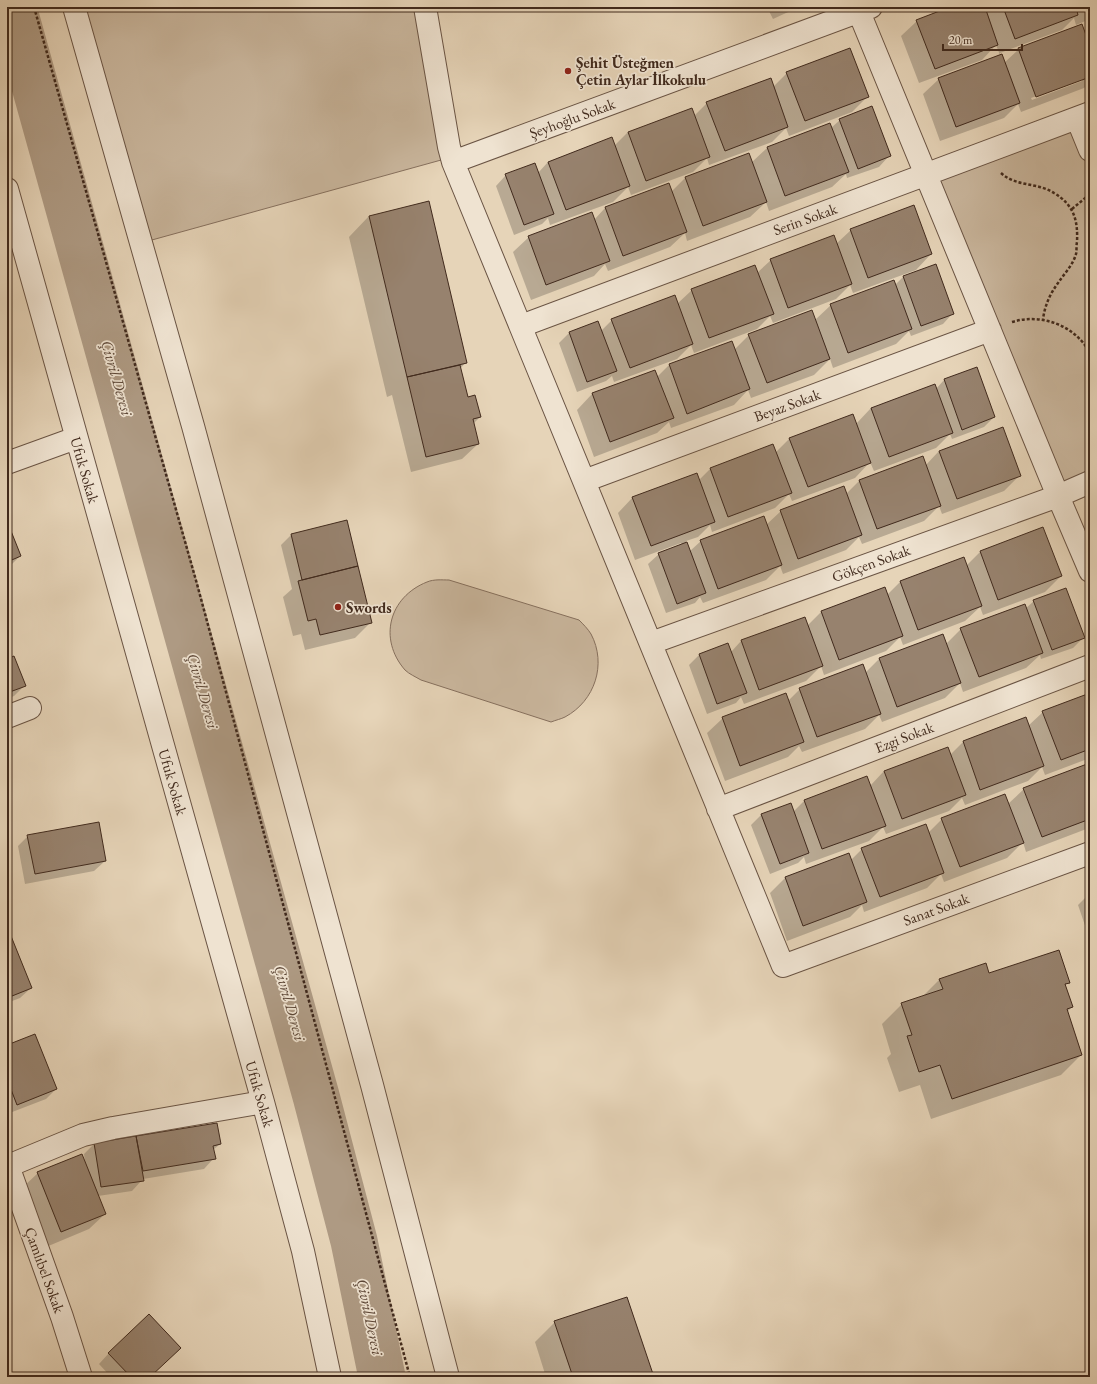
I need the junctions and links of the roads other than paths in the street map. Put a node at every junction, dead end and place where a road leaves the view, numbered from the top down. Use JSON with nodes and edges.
{"nodes":[{"id":1,"x":74,"y":7,"type":"edge"},
{"id":2,"x":426,"y":7,"type":"edge"},
{"id":3,"x":865,"y":9,"type":"edge"},
{"id":4,"x":1083,"y":115,"type":"edge"},
{"id":5,"x":1090,"y":150,"type":"edge"},
{"id":6,"x":454,"y":162,"type":"junction"},
{"id":7,"x":926,"y":174,"type":"junction"},
{"id":8,"x":7,"y":189,"type":"edge"},
{"id":9,"x":520,"y":326,"type":"junction"},
{"id":10,"x":990,"y":330,"type":"junction"},
{"id":11,"x":76,"y":438,"type":"junction"},
{"id":12,"x":7,"y":463,"type":"edge"},
{"id":13,"x":584,"y":481,"type":"junction"},
{"id":14,"x":1090,"y":482,"type":"edge"},
{"id":15,"x":1058,"y":496,"type":"junction"},
{"id":16,"x":1090,"y":571,"type":"edge"},
{"id":17,"x":651,"y":643,"type":"junction"},
{"id":18,"x":1090,"y":666,"type":"edge"},
{"id":19,"x":30,"y":708,"type":"dead end"},
{"id":20,"x":7,"y":717,"type":"edge"},
{"id":21,"x":718,"y":809,"type":"junction"},
{"id":22,"x":1090,"y":853,"type":"edge"},
{"id":23,"x":263,"y":1102,"type":"junction"},
{"id":24,"x":8,"y":1164,"type":"edge"},
{"id":25,"x":81,"y":1377,"type":"edge"},
{"id":26,"x":330,"y":1377,"type":"edge"},
{"id":27,"x":448,"y":1377,"type":"edge"}],
"edges":[{"from":1,"to":27,"type":"street"},
{"from":2,"to":6,"type":"street"},
{"from":3,"to":6,"type":"street","name":"Şeyhoğlu Sokak"},
{"from":3,"to":7,"type":"street"},
{"from":4,"to":5,"type":"street"},
{"from":4,"to":7,"type":"street","name":"Serin Sokak"},
{"from":6,"to":9,"type":"street"},
{"from":7,"to":9,"type":"street","name":"Serin Sokak"},
{"from":7,"to":10,"type":"street"},
{"from":8,"to":11,"type":"street","name":"Ufuk Sokak"},
{"from":9,"to":13,"type":"street"},
{"from":10,"to":13,"type":"street","name":"Beyaz Sokak"},
{"from":10,"to":15,"type":"street"},
{"from":11,"to":12,"type":"street"},
{"from":11,"to":23,"type":"street","name":"Ufuk Sokak"},
{"from":13,"to":17,"type":"street"},
{"from":14,"to":15,"type":"street","name":"Gökçen Sokak"},
{"from":15,"to":16,"type":"street"},
{"from":15,"to":17,"type":"street","name":"Gökçen Sokak"},
{"from":17,"to":21,"type":"street"},
{"from":18,"to":21,"type":"street","name":"Ezgi Sokak"},
{"from":19,"to":20,"type":"street"},
{"from":21,"to":22,"type":"street","name":"Sanat Sokak"},
{"from":23,"to":24,"type":"street"},
{"from":23,"to":26,"type":"street","name":"Ufuk Sokak"},
{"from":24,"to":25,"type":"street","name":"Çamlıbel Sokak"}]}
